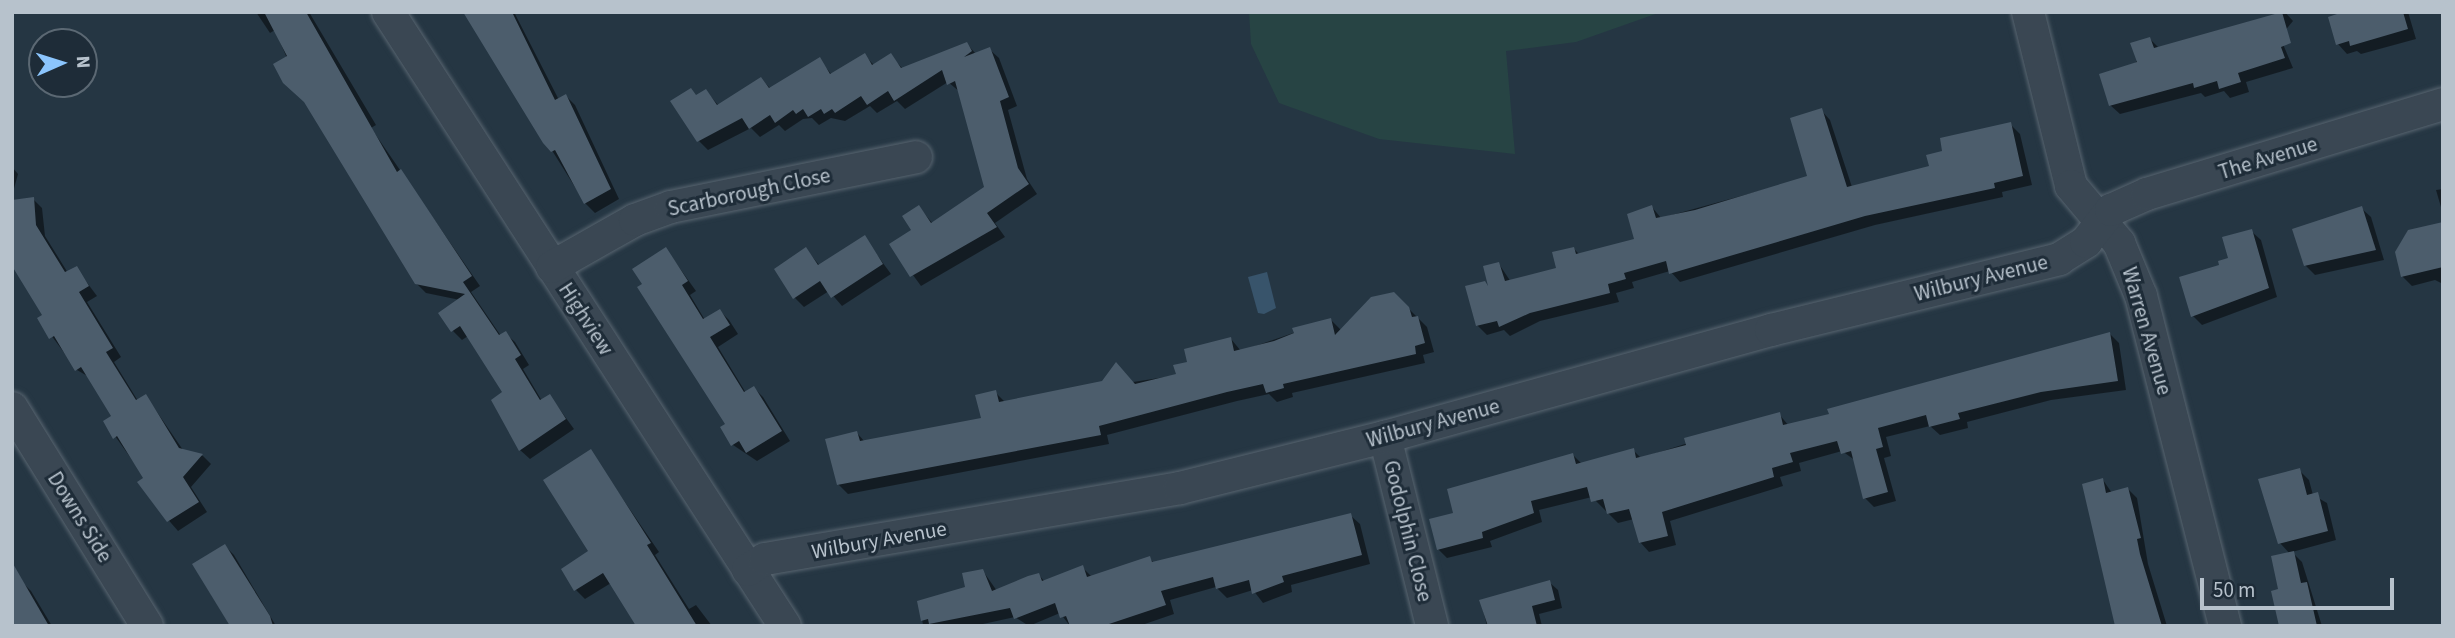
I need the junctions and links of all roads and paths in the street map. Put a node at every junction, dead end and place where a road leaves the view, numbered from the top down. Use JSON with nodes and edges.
{"nodes":[{"id":1,"x":388,"y":12,"type":"edge"},
{"id":2,"x":2028,"y":12,"type":"edge"},
{"id":3,"x":2443,"y":104,"type":"edge"},
{"id":4,"x":916,"y":157,"type":"dead end"},
{"id":5,"x":2099,"y":223,"type":"junction"},
{"id":6,"x":552,"y":267,"type":"junction"},
{"id":7,"x":12,"y":408,"type":"edge"},
{"id":8,"x":1385,"y":437,"type":"junction"},
{"id":9,"x":748,"y":570,"type":"junction"},
{"id":10,"x":147,"y":626,"type":"edge"},
{"id":11,"x":785,"y":626,"type":"edge"},
{"id":12,"x":1432,"y":626,"type":"edge"},
{"id":13,"x":2225,"y":626,"type":"edge"}],
"edges":[{"from":1,"to":6,"type":"street","name":"Highview"},
{"from":2,"to":5,"type":"street","name":"Warren Avenue"},
{"from":3,"to":5,"type":"street","name":"The Avenue"},
{"from":4,"to":6,"type":"street","name":"Scarborough Close"},
{"from":5,"to":8,"type":"street","name":"Wilbury Avenue"},
{"from":5,"to":13,"type":"street","name":"Warren Avenue"},
{"from":6,"to":9,"type":"street","name":"Highview"},
{"from":7,"to":10,"type":"street","name":"Downs Side"},
{"from":8,"to":9,"type":"street","name":"Wilbury Avenue"},
{"from":8,"to":12,"type":"street","name":"Godolphin Close"},
{"from":9,"to":11,"type":"street","name":"Highview"}]}
